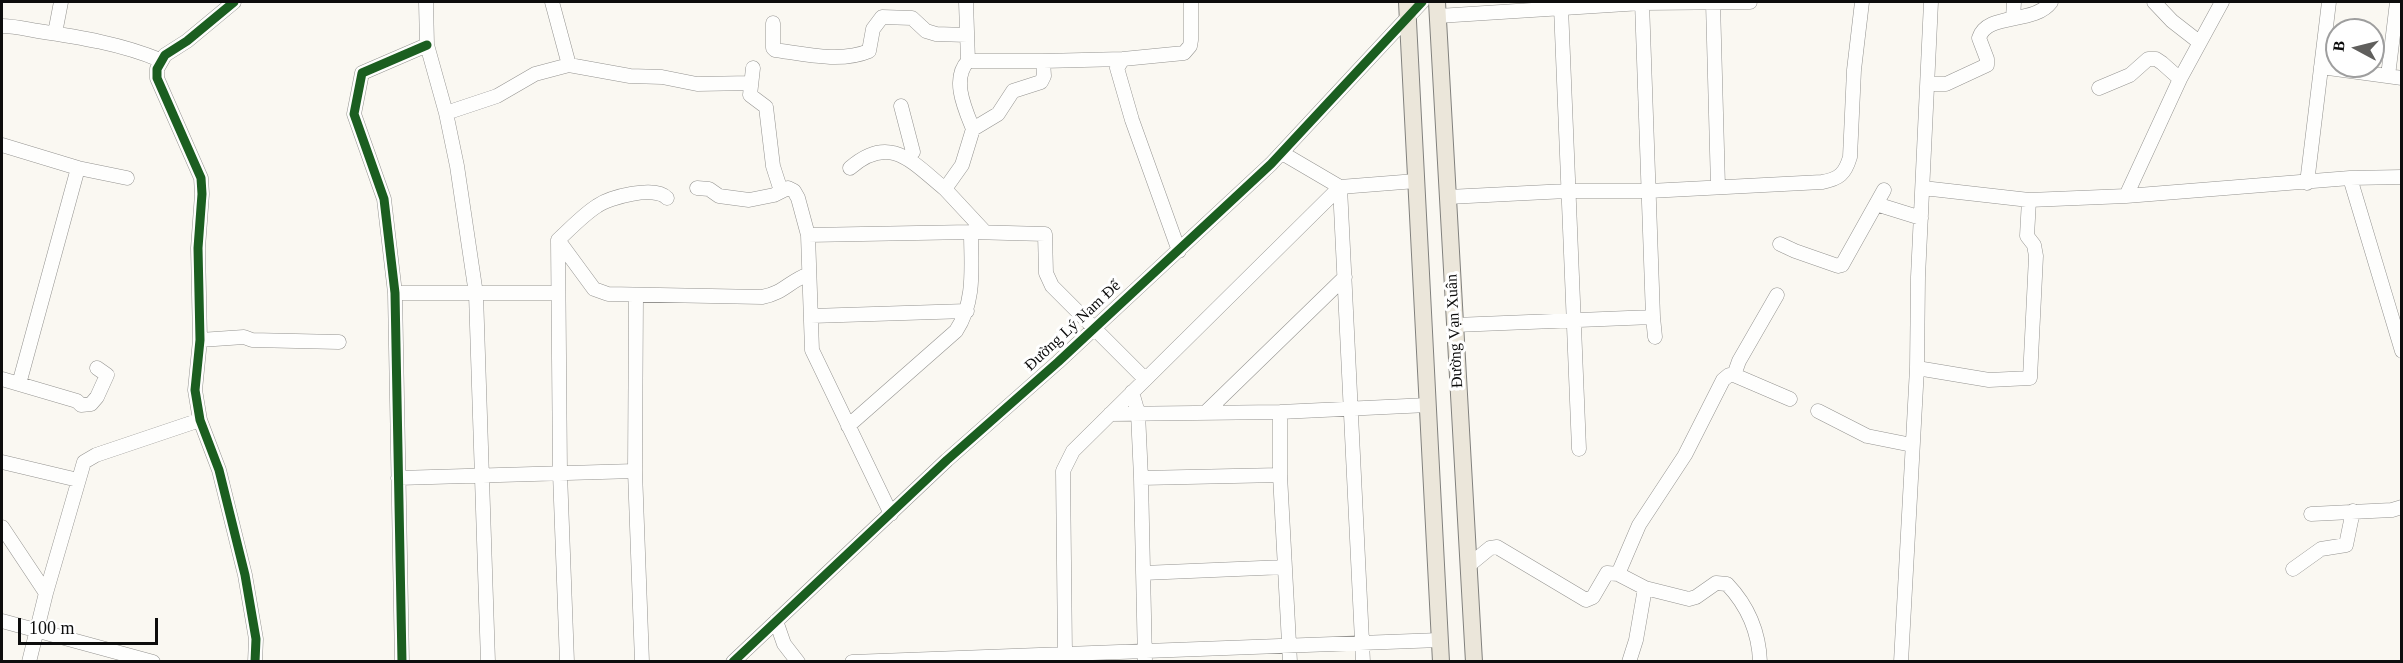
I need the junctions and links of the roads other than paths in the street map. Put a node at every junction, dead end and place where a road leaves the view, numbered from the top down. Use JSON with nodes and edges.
{"nodes":[{"id":1,"x":61,"y":2,"type":"edge"},
{"id":2,"x":234,"y":2,"type":"edge"},
{"id":3,"x":426,"y":2,"type":"edge"},
{"id":4,"x":552,"y":2,"type":"edge"},
{"id":5,"x":966,"y":2,"type":"edge"},
{"id":6,"x":1191,"y":2,"type":"edge"},
{"id":7,"x":1422,"y":2,"type":"edge"},
{"id":8,"x":1642,"y":2,"type":"edge"},
{"id":9,"x":1750,"y":2,"type":"edge"},
{"id":10,"x":1862,"y":2,"type":"edge"},
{"id":11,"x":1919,"y":2,"type":"edge"},
{"id":12,"x":1931,"y":2,"type":"edge"},
{"id":13,"x":2014,"y":2,"type":"edge"},
{"id":14,"x":2051,"y":2,"type":"edge"},
{"id":15,"x":2154,"y":2,"type":"edge"},
{"id":16,"x":2222,"y":2,"type":"edge"},
{"id":17,"x":2329,"y":2,"type":"edge"},
{"id":18,"x":2397,"y":2,"type":"edge"},
{"id":19,"x":1713,"y":3,"type":"junction"},
{"id":20,"x":1561,"y":7,"type":"junction"},
{"id":21,"x":1437,"y":9,"type":"edge"},
{"id":22,"x":1408,"y":10,"type":"edge"},
{"id":23,"x":2013,"y":18,"type":"junction"},
{"id":24,"x":773,"y":23,"type":"dead end"},
{"id":25,"x":2,"y":26,"type":"edge"},
{"id":26,"x":55,"y":33,"type":"junction"},
{"id":27,"x":967,"y":35,"type":"junction"},
{"id":28,"x":2199,"y":42,"type":"junction"},
{"id":29,"x":427,"y":45,"type":"junction"},
{"id":30,"x":1123,"y":59,"type":"junction"},
{"id":31,"x":160,"y":60,"type":"junction"},
{"id":32,"x":968,"y":61,"type":"junction"},
{"id":33,"x":1043,"y":61,"type":"junction"},
{"id":34,"x":569,"y":65,"type":"junction"},
{"id":35,"x":2321,"y":67,"type":"junction"},
{"id":36,"x":753,"y":68,"type":"dead end"},
{"id":37,"x":2395,"y":77,"type":"edge"},
{"id":38,"x":2181,"y":79,"type":"junction"},
{"id":39,"x":751,"y":83,"type":"junction"},
{"id":40,"x":1928,"y":84,"type":"junction"},
{"id":41,"x":2099,"y":88,"type":"dead end"},
{"id":42,"x":901,"y":106,"type":"dead end"},
{"id":43,"x":446,"y":112,"type":"junction"},
{"id":44,"x":973,"y":129,"type":"junction"},
{"id":45,"x":2,"y":145,"type":"edge"},
{"id":46,"x":1282,"y":153,"type":"junction"},
{"id":47,"x":914,"y":158,"type":"junction"},
{"id":48,"x":78,"y":168,"type":"junction"},
{"id":49,"x":850,"y":168,"type":"dead end"},
{"id":50,"x":2402,"y":177,"type":"edge"},
{"id":51,"x":127,"y":178,"type":"dead end"},
{"id":52,"x":2350,"y":178,"type":"junction"},
{"id":53,"x":1416,"y":181,"type":"junction"},
{"id":54,"x":2307,"y":183,"type":"junction"},
{"id":55,"x":1340,"y":187,"type":"junction"},
{"id":56,"x":1718,"y":187,"type":"junction"},
{"id":57,"x":697,"y":188,"type":"dead end"},
{"id":58,"x":1923,"y":188,"type":"junction"},
{"id":59,"x":945,"y":189,"type":"junction"},
{"id":60,"x":1884,"y":190,"type":"dead end"},
{"id":61,"x":781,"y":191,"type":"junction"},
{"id":62,"x":1567,"y":191,"type":"junction"},
{"id":63,"x":1649,"y":191,"type":"junction"},
{"id":64,"x":2126,"y":196,"type":"junction"},
{"id":65,"x":1448,"y":197,"type":"junction"},
{"id":66,"x":667,"y":198,"type":"dead end"},
{"id":67,"x":2029,"y":200,"type":"junction"},
{"id":68,"x":1876,"y":204,"type":"junction"},
{"id":69,"x":1921,"y":218,"type":"junction"},
{"id":70,"x":978,"y":232,"type":"junction"},
{"id":71,"x":808,"y":235,"type":"junction"},
{"id":72,"x":558,"y":240,"type":"junction"},
{"id":73,"x":1780,"y":244,"type":"dead end"},
{"id":74,"x":1179,"y":250,"type":"junction"},
{"id":75,"x":809,"y":274,"type":"junction"},
{"id":76,"x":1345,"y":277,"type":"junction"},
{"id":77,"x":395,"y":293,"type":"junction"},
{"id":78,"x":558,"y":293,"type":"junction"},
{"id":79,"x":476,"y":294,"type":"junction"},
{"id":80,"x":636,"y":295,"type":"junction"},
{"id":81,"x":1778,"y":295,"type":"dead end"},
{"id":82,"x":967,"y":311,"type":"junction"},
{"id":83,"x":811,"y":316,"type":"junction"},
{"id":84,"x":1653,"y":317,"type":"junction"},
{"id":85,"x":1573,"y":320,"type":"junction"},
{"id":86,"x":1455,"y":325,"type":"junction"},
{"id":87,"x":1095,"y":328,"type":"junction"},
{"id":88,"x":1655,"y":337,"type":"dead end"},
{"id":89,"x":200,"y":340,"type":"junction"},
{"id":90,"x":339,"y":342,"type":"dead end"},
{"id":91,"x":2402,"y":351,"type":"edge"},
{"id":92,"x":97,"y":368,"type":"dead end"},
{"id":93,"x":1917,"y":368,"type":"junction"},
{"id":94,"x":1734,"y":375,"type":"junction"},
{"id":95,"x":1145,"y":378,"type":"junction"},
{"id":96,"x":2,"y":379,"type":"edge"},
{"id":97,"x":19,"y":384,"type":"junction"},
{"id":98,"x":1132,"y":392,"type":"junction"},
{"id":99,"x":1790,"y":399,"type":"dead end"},
{"id":100,"x":1428,"y":405,"type":"junction"},
{"id":101,"x":1350,"y":410,"type":"junction"},
{"id":102,"x":1818,"y":411,"type":"dead end"},
{"id":103,"x":1280,"y":412,"type":"junction"},
{"id":104,"x":1138,"y":413,"type":"junction"},
{"id":105,"x":1206,"y":413,"type":"junction"},
{"id":106,"x":1110,"y":414,"type":"junction"},
{"id":107,"x":200,"y":420,"type":"junction"},
{"id":108,"x":848,"y":426,"type":"junction"},
{"id":109,"x":1912,"y":445,"type":"junction"},
{"id":110,"x":1579,"y":449,"type":"dead end"},
{"id":111,"x":2,"y":462,"type":"edge"},
{"id":112,"x":635,"y":471,"type":"junction"},
{"id":113,"x":560,"y":473,"type":"junction"},
{"id":114,"x":1280,"y":475,"type":"junction"},
{"id":115,"x":481,"y":476,"type":"junction"},
{"id":116,"x":398,"y":478,"type":"junction"},
{"id":117,"x":1141,"y":478,"type":"junction"},
{"id":118,"x":78,"y":480,"type":"junction"},
{"id":119,"x":2402,"y":507,"type":"edge"},
{"id":120,"x":2353,"y":512,"type":"junction"},
{"id":121,"x":891,"y":514,"type":"junction"},
{"id":122,"x":2311,"y":514,"type":"dead end"},
{"id":123,"x":2,"y":527,"type":"edge"},
{"id":124,"x":1468,"y":566,"type":"junction"},
{"id":125,"x":1285,"y":567,"type":"junction"},
{"id":126,"x":2293,"y":568,"type":"dead end"},
{"id":127,"x":1143,"y":573,"type":"junction"},
{"id":128,"x":1618,"y":574,"type":"junction"},
{"id":129,"x":1645,"y":588,"type":"junction"},
{"id":130,"x":46,"y":593,"type":"junction"},
{"id":131,"x":2,"y":621,"type":"edge"},
{"id":132,"x":776,"y":621,"type":"junction"},
{"id":133,"x":37,"y":631,"type":"junction"},
{"id":134,"x":1440,"y":640,"type":"junction"},
{"id":135,"x":1362,"y":643,"type":"junction"},
{"id":136,"x":1290,"y":646,"type":"junction"},
{"id":137,"x":1065,"y":654,"type":"junction"},
{"id":138,"x":110,"y":656,"type":"edge"},
{"id":139,"x":1144,"y":656,"type":"edge"},
{"id":140,"x":988,"y":659,"type":"edge"},
{"id":141,"x":924,"y":660,"type":"edge"},
{"id":142,"x":29,"y":662,"type":"edge"},
{"id":143,"x":153,"y":662,"type":"edge"},
{"id":144,"x":255,"y":662,"type":"edge"},
{"id":145,"x":402,"y":662,"type":"edge"},
{"id":146,"x":488,"y":662,"type":"edge"},
{"id":147,"x":567,"y":662,"type":"edge"},
{"id":148,"x":642,"y":662,"type":"edge"},
{"id":149,"x":733,"y":662,"type":"edge"},
{"id":150,"x":798,"y":662,"type":"edge"},
{"id":151,"x":852,"y":662,"type":"edge"},
{"id":152,"x":1290,"y":662,"type":"edge"},
{"id":153,"x":1363,"y":662,"type":"edge"},
{"id":154,"x":1441,"y":662,"type":"edge"},
{"id":155,"x":1473,"y":662,"type":"edge"},
{"id":156,"x":1629,"y":662,"type":"edge"},
{"id":157,"x":1760,"y":662,"type":"edge"},
{"id":158,"x":1900,"y":662,"type":"edge"}],
"edges":[{"from":1,"to":26,"type":"street"},
{"from":2,"to":31,"type":"street"},
{"from":3,"to":29,"type":"street"},
{"from":4,"to":34,"type":"street"},
{"from":5,"to":27,"type":"street"},
{"from":6,"to":30,"type":"street"},
{"from":7,"to":22,"type":"street","name":"Đường Lý Nam Đế"},
{"from":8,"to":19,"type":"street"},
{"from":8,"to":20,"type":"street"},
{"from":8,"to":63,"type":"street"},
{"from":9,"to":19,"type":"street"},
{"from":10,"to":56,"type":"street"},
{"from":11,"to":12,"type":"street"},
{"from":12,"to":40,"type":"street"},
{"from":13,"to":23,"type":"street"},
{"from":14,"to":23,"type":"street"},
{"from":15,"to":28,"type":"street"},
{"from":16,"to":28,"type":"street"},
{"from":17,"to":35,"type":"street"},
{"from":18,"to":37,"type":"street"},
{"from":19,"to":56,"type":"street"},
{"from":20,"to":21,"type":"street"},
{"from":20,"to":62,"type":"street"},
{"from":21,"to":65,"type":"main road","name":"Đường Vạn Xuân"},
{"from":22,"to":46,"type":"street","name":"Đường Lý Nam Đế"},
{"from":22,"to":53,"type":"main road","name":"Đường Vạn Xuân"},
{"from":23,"to":40,"type":"street"},
{"from":24,"to":27,"type":"street"},
{"from":25,"to":26,"type":"street"},
{"from":26,"to":31,"type":"street"},
{"from":27,"to":32,"type":"street"},
{"from":28,"to":38,"type":"street"},
{"from":29,"to":43,"type":"street"},
{"from":29,"to":77,"type":"street"},
{"from":30,"to":33,"type":"street"},
{"from":30,"to":74,"type":"street"},
{"from":31,"to":89,"type":"street"},
{"from":32,"to":33,"type":"street"},
{"from":32,"to":44,"type":"street"},
{"from":33,"to":44,"type":"street"},
{"from":34,"to":39,"type":"street"},
{"from":34,"to":43,"type":"street"},
{"from":35,"to":37,"type":"street"},
{"from":35,"to":54,"type":"street"},
{"from":36,"to":39,"type":"street"},
{"from":38,"to":41,"type":"street"},
{"from":38,"to":64,"type":"street"},
{"from":39,"to":61,"type":"street"},
{"from":40,"to":58,"type":"street"},
{"from":42,"to":47,"type":"street"},
{"from":43,"to":79,"type":"street"},
{"from":44,"to":59,"type":"street"},
{"from":45,"to":48,"type":"street"},
{"from":46,"to":55,"type":"street"},
{"from":46,"to":74,"type":"street","name":"Đường Lý Nam Đế"},
{"from":47,"to":49,"type":"street"},
{"from":47,"to":59,"type":"street"},
{"from":48,"to":51,"type":"street"},
{"from":48,"to":97,"type":"street"},
{"from":50,"to":52,"type":"street"},
{"from":52,"to":54,"type":"street"},
{"from":52,"to":91,"type":"street"},
{"from":53,"to":55,"type":"street"},
{"from":53,"to":100,"type":"main road","name":"Đường Vạn Xuân"},
{"from":54,"to":64,"type":"street"},
{"from":55,"to":76,"type":"street"},
{"from":55,"to":95,"type":"street"},
{"from":56,"to":63,"type":"street"},
{"from":57,"to":61,"type":"street"},
{"from":58,"to":67,"type":"street"},
{"from":58,"to":69,"type":"street"},
{"from":59,"to":70,"type":"street"},
{"from":60,"to":68,"type":"street"},
{"from":61,"to":71,"type":"street"},
{"from":62,"to":63,"type":"street"},
{"from":62,"to":65,"type":"street"},
{"from":62,"to":85,"type":"street"},
{"from":63,"to":84,"type":"street"},
{"from":64,"to":67,"type":"street"},
{"from":65,"to":86,"type":"main road","name":"Đường Vạn Xuân"},
{"from":66,"to":72,"type":"street"},
{"from":67,"to":93,"type":"street"},
{"from":68,"to":69,"type":"street"},
{"from":68,"to":73,"type":"street"},
{"from":69,"to":93,"type":"street"},
{"from":70,"to":71,"type":"street"},
{"from":70,"to":82,"type":"street"},
{"from":70,"to":87,"type":"street"},
{"from":71,"to":75,"type":"street"},
{"from":72,"to":78,"type":"street"},
{"from":72,"to":80,"type":"street"},
{"from":74,"to":87,"type":"street","name":"Đường Lý Nam Đế"},
{"from":75,"to":80,"type":"street"},
{"from":75,"to":83,"type":"street"},
{"from":76,"to":101,"type":"street"},
{"from":76,"to":105,"type":"street"},
{"from":77,"to":79,"type":"street"},
{"from":77,"to":116,"type":"street"},
{"from":78,"to":79,"type":"street"},
{"from":78,"to":113,"type":"street"},
{"from":79,"to":115,"type":"street"},
{"from":80,"to":112,"type":"street"},
{"from":81,"to":94,"type":"street"},
{"from":82,"to":83,"type":"street"},
{"from":82,"to":108,"type":"street"},
{"from":83,"to":108,"type":"street"},
{"from":84,"to":85,"type":"street"},
{"from":84,"to":88,"type":"street"},
{"from":85,"to":86,"type":"street"},
{"from":85,"to":110,"type":"street"},
{"from":86,"to":124,"type":"main road","name":"Đường Vạn Xuân"},
{"from":87,"to":95,"type":"street"},
{"from":87,"to":121,"type":"street","name":"Đường Lý Nam Đế"},
{"from":89,"to":90,"type":"street"},
{"from":89,"to":107,"type":"street"},
{"from":92,"to":97,"type":"street"},
{"from":93,"to":109,"type":"street"},
{"from":94,"to":99,"type":"street"},
{"from":94,"to":128,"type":"street"},
{"from":95,"to":98,"type":"street"},
{"from":96,"to":97,"type":"street"},
{"from":98,"to":104,"type":"street"},
{"from":98,"to":106,"type":"street"},
{"from":100,"to":101,"type":"street"},
{"from":100,"to":134,"type":"main road","name":"Đường Vạn Xuân"},
{"from":101,"to":103,"type":"street"},
{"from":101,"to":135,"type":"street"},
{"from":102,"to":109,"type":"street"},
{"from":103,"to":105,"type":"street"},
{"from":103,"to":114,"type":"street"},
{"from":104,"to":105,"type":"street"},
{"from":104,"to":106,"type":"street"},
{"from":104,"to":117,"type":"street"},
{"from":106,"to":137,"type":"street"},
{"from":107,"to":118,"type":"street"},
{"from":107,"to":144,"type":"street"},
{"from":108,"to":121,"type":"street"},
{"from":109,"to":158,"type":"street"},
{"from":111,"to":118,"type":"street"},
{"from":112,"to":113,"type":"street"},
{"from":112,"to":148,"type":"street"},
{"from":113,"to":115,"type":"street"},
{"from":113,"to":147,"type":"street"},
{"from":114,"to":117,"type":"street"},
{"from":114,"to":125,"type":"street"},
{"from":115,"to":116,"type":"street"},
{"from":115,"to":146,"type":"street"},
{"from":116,"to":145,"type":"street"},
{"from":117,"to":127,"type":"street"},
{"from":118,"to":130,"type":"street"},
{"from":119,"to":120,"type":"street"},
{"from":120,"to":122,"type":"street"},
{"from":120,"to":126,"type":"street"},
{"from":121,"to":132,"type":"street","name":"Đường Lý Nam Đế"},
{"from":123,"to":130,"type":"street"},
{"from":124,"to":128,"type":"street"},
{"from":124,"to":155,"type":"main road","name":"Đường Vạn Xuân"},
{"from":125,"to":127,"type":"street"},
{"from":125,"to":136,"type":"street"},
{"from":127,"to":139,"type":"street"},
{"from":128,"to":129,"type":"street"},
{"from":129,"to":156,"type":"street"},
{"from":129,"to":157,"type":"street"},
{"from":130,"to":133,"type":"street"},
{"from":131,"to":133,"type":"street"},
{"from":132,"to":149,"type":"street","name":"Đường Lý Nam Đế"},
{"from":132,"to":150,"type":"street"},
{"from":133,"to":138,"type":"street"},
{"from":133,"to":142,"type":"street"},
{"from":134,"to":135,"type":"street"},
{"from":134,"to":154,"type":"main road","name":"Đường Vạn Xuân"},
{"from":135,"to":136,"type":"street"},
{"from":135,"to":153,"type":"street"},
{"from":136,"to":139,"type":"street"},
{"from":136,"to":152,"type":"street"},
{"from":137,"to":139,"type":"street"},
{"from":137,"to":140,"type":"street"},
{"from":138,"to":143,"type":"street"},
{"from":140,"to":141,"type":"street"},
{"from":141,"to":151,"type":"street"}]}
